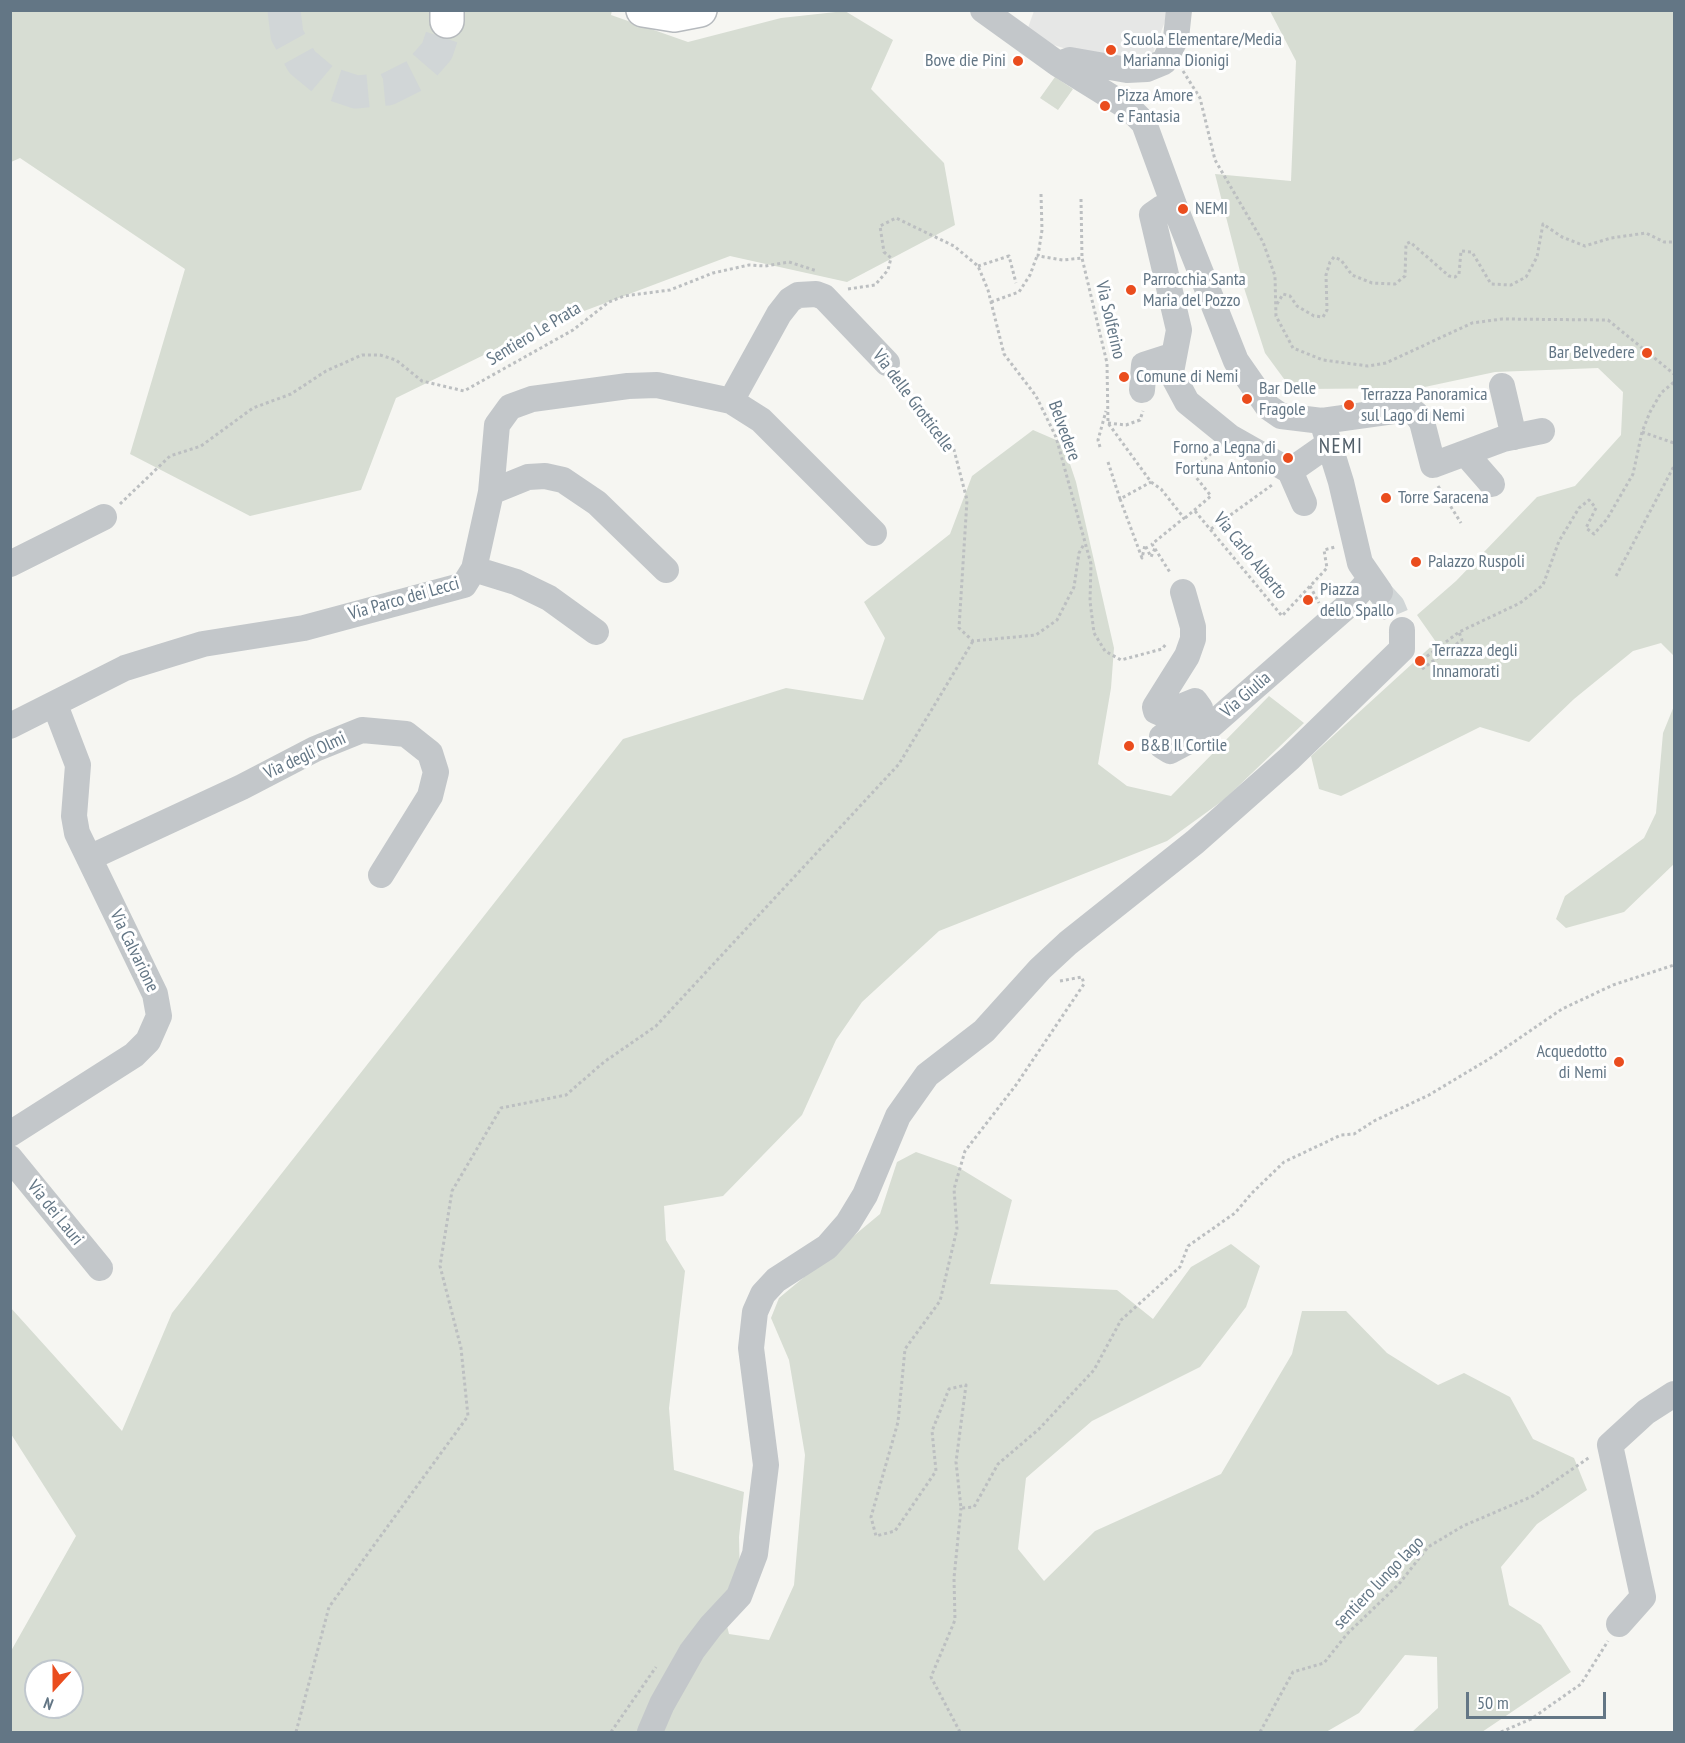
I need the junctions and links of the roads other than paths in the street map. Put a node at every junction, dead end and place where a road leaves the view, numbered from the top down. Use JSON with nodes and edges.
{"nodes":[{"id":1,"x":643,"y":10,"type":"edge"},
{"id":2,"x":700,"y":10,"type":"edge"},
{"id":3,"x":983,"y":10,"type":"edge"},
{"id":4,"x":1179,"y":10,"type":"edge"},
{"id":5,"x":1058,"y":64,"type":"junction"},
{"id":6,"x":1163,"y":210,"type":"junction"},
{"id":7,"x":1174,"y":354,"type":"junction"},
{"id":8,"x":887,"y":363,"type":"road end"},
{"id":9,"x":1502,"y":386,"type":"dead end"},
{"id":10,"x":731,"y":401,"type":"junction"},
{"id":11,"x":1142,"y":401,"type":"road end"},
{"id":12,"x":1542,"y":431,"type":"dead end"},
{"id":13,"x":1326,"y":432,"type":"junction"},
{"id":14,"x":1514,"y":437,"type":"junction"},
{"id":15,"x":1465,"y":453,"type":"junction"},
{"id":16,"x":1284,"y":476,"type":"junction"},
{"id":17,"x":1492,"y":484,"type":"dead end"},
{"id":18,"x":492,"y":492,"type":"junction"},
{"id":19,"x":1304,"y":503,"type":"dead end"},
{"id":20,"x":104,"y":517,"type":"road end"},
{"id":21,"x":874,"y":533,"type":"dead end"},
{"id":22,"x":10,"y":564,"type":"edge"},
{"id":23,"x":474,"y":569,"type":"junction"},
{"id":24,"x":666,"y":570,"type":"dead end"},
{"id":25,"x":1183,"y":592,"type":"dead end"},
{"id":26,"x":596,"y":632,"type":"dead end"},
{"id":27,"x":1402,"y":634,"type":"dead end"},
{"id":28,"x":55,"y":705,"type":"junction"},
{"id":29,"x":10,"y":726,"type":"edge"},
{"id":30,"x":88,"y":858,"type":"junction"},
{"id":31,"x":381,"y":875,"type":"dead end"},
{"id":32,"x":10,"y":1134,"type":"edge"},
{"id":33,"x":10,"y":1158,"type":"edge"},
{"id":34,"x":100,"y":1268,"type":"dead end"},
{"id":35,"x":1674,"y":1394,"type":"edge"},
{"id":36,"x":1619,"y":1624,"type":"road end"},
{"id":37,"x":650,"y":1732,"type":"edge"}],
"edges":[{"from":1,"to":2,"type":"main road"},
{"from":3,"to":5,"type":"street"},
{"from":4,"to":5,"type":"street"},
{"from":5,"to":6,"type":"street"},
{"from":6,"to":7,"type":"street"},
{"from":6,"to":13,"type":"street"},
{"from":7,"to":11,"type":"street"},
{"from":7,"to":16,"type":"street"},
{"from":8,"to":10,"type":"street","name":"Via delle Grotticelle"},
{"from":9,"to":14,"type":"street"},
{"from":10,"to":18,"type":"street","name":"Via Parco dei Lecci"},
{"from":10,"to":21,"type":"street","name":"Via Parco dei Lecci"},
{"from":12,"to":14,"type":"street"},
{"from":13,"to":15,"type":"street"},
{"from":13,"to":16,"type":"street"},
{"from":13,"to":25,"type":"street","name":"Via Giulia"},
{"from":14,"to":15,"type":"street"},
{"from":15,"to":17,"type":"street"},
{"from":16,"to":19,"type":"street"},
{"from":18,"to":23,"type":"street","name":"Via Parco dei Lecci"},
{"from":18,"to":24,"type":"street"},
{"from":20,"to":22,"type":"street"},
{"from":23,"to":26,"type":"street"},
{"from":23,"to":28,"type":"street","name":"Via Parco dei Lecci"},
{"from":27,"to":37,"type":"street"},
{"from":28,"to":29,"type":"street","name":"Via Parco dei Lecci"},
{"from":28,"to":30,"type":"street","name":"Via Calvarione"},
{"from":30,"to":31,"type":"street","name":"Via degli Olmi"},
{"from":30,"to":32,"type":"street","name":"Via Calvarione"},
{"from":33,"to":34,"type":"street","name":"Via dei Lauri"},
{"from":35,"to":36,"type":"street"}]}
